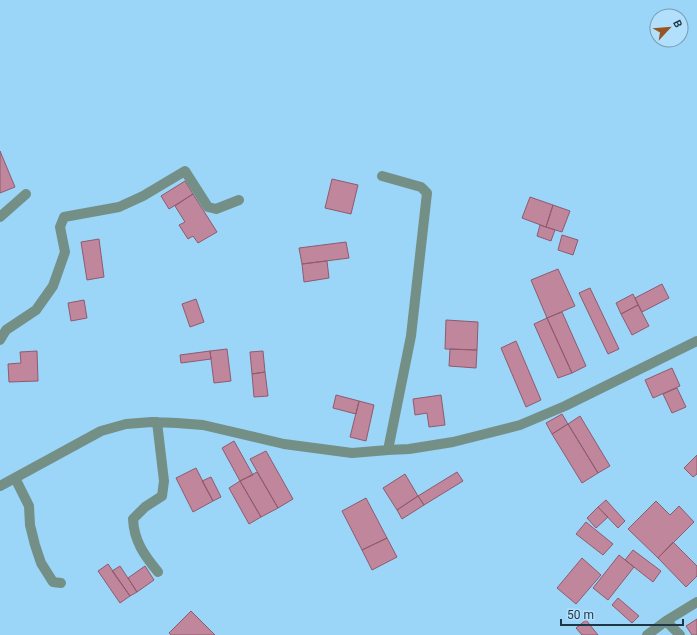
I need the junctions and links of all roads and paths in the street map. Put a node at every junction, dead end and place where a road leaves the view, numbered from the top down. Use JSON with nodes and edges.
{"nodes":[{"id":1,"x":382,"y":176,"type":"dead end"},
{"id":2,"x":26,"y":194,"type":"dead end"},
{"id":3,"x":239,"y":200,"type":"dead end"},
{"id":4,"x":0,"y":217,"type":"edge"},
{"id":5,"x":0,"y":340,"type":"edge"},
{"id":6,"x":697,"y":341,"type":"edge"},
{"id":7,"x":157,"y":422,"type":"junction"},
{"id":8,"x":388,"y":450,"type":"junction"},
{"id":9,"x":15,"y":478,"type":"junction"},
{"id":10,"x":0,"y":486,"type":"edge"},
{"id":11,"x":158,"y":572,"type":"dead end"},
{"id":12,"x":61,"y":583,"type":"dead end"},
{"id":13,"x":697,"y":602,"type":"edge"},
{"id":14,"x":666,"y":620,"type":"junction"},
{"id":15,"x":647,"y":635,"type":"edge"},
{"id":16,"x":680,"y":635,"type":"edge"}],
"edges":[{"from":1,"to":8,"type":"street"},
{"from":2,"to":4,"type":"street"},
{"from":3,"to":5,"type":"street"},
{"from":6,"to":8,"type":"street"},
{"from":7,"to":8,"type":"street"},
{"from":7,"to":9,"type":"street"},
{"from":7,"to":11,"type":"street"},
{"from":9,"to":10,"type":"street"},
{"from":9,"to":12,"type":"street"},
{"from":13,"to":14,"type":"street"},
{"from":14,"to":15,"type":"street"},
{"from":14,"to":16,"type":"street"}]}
